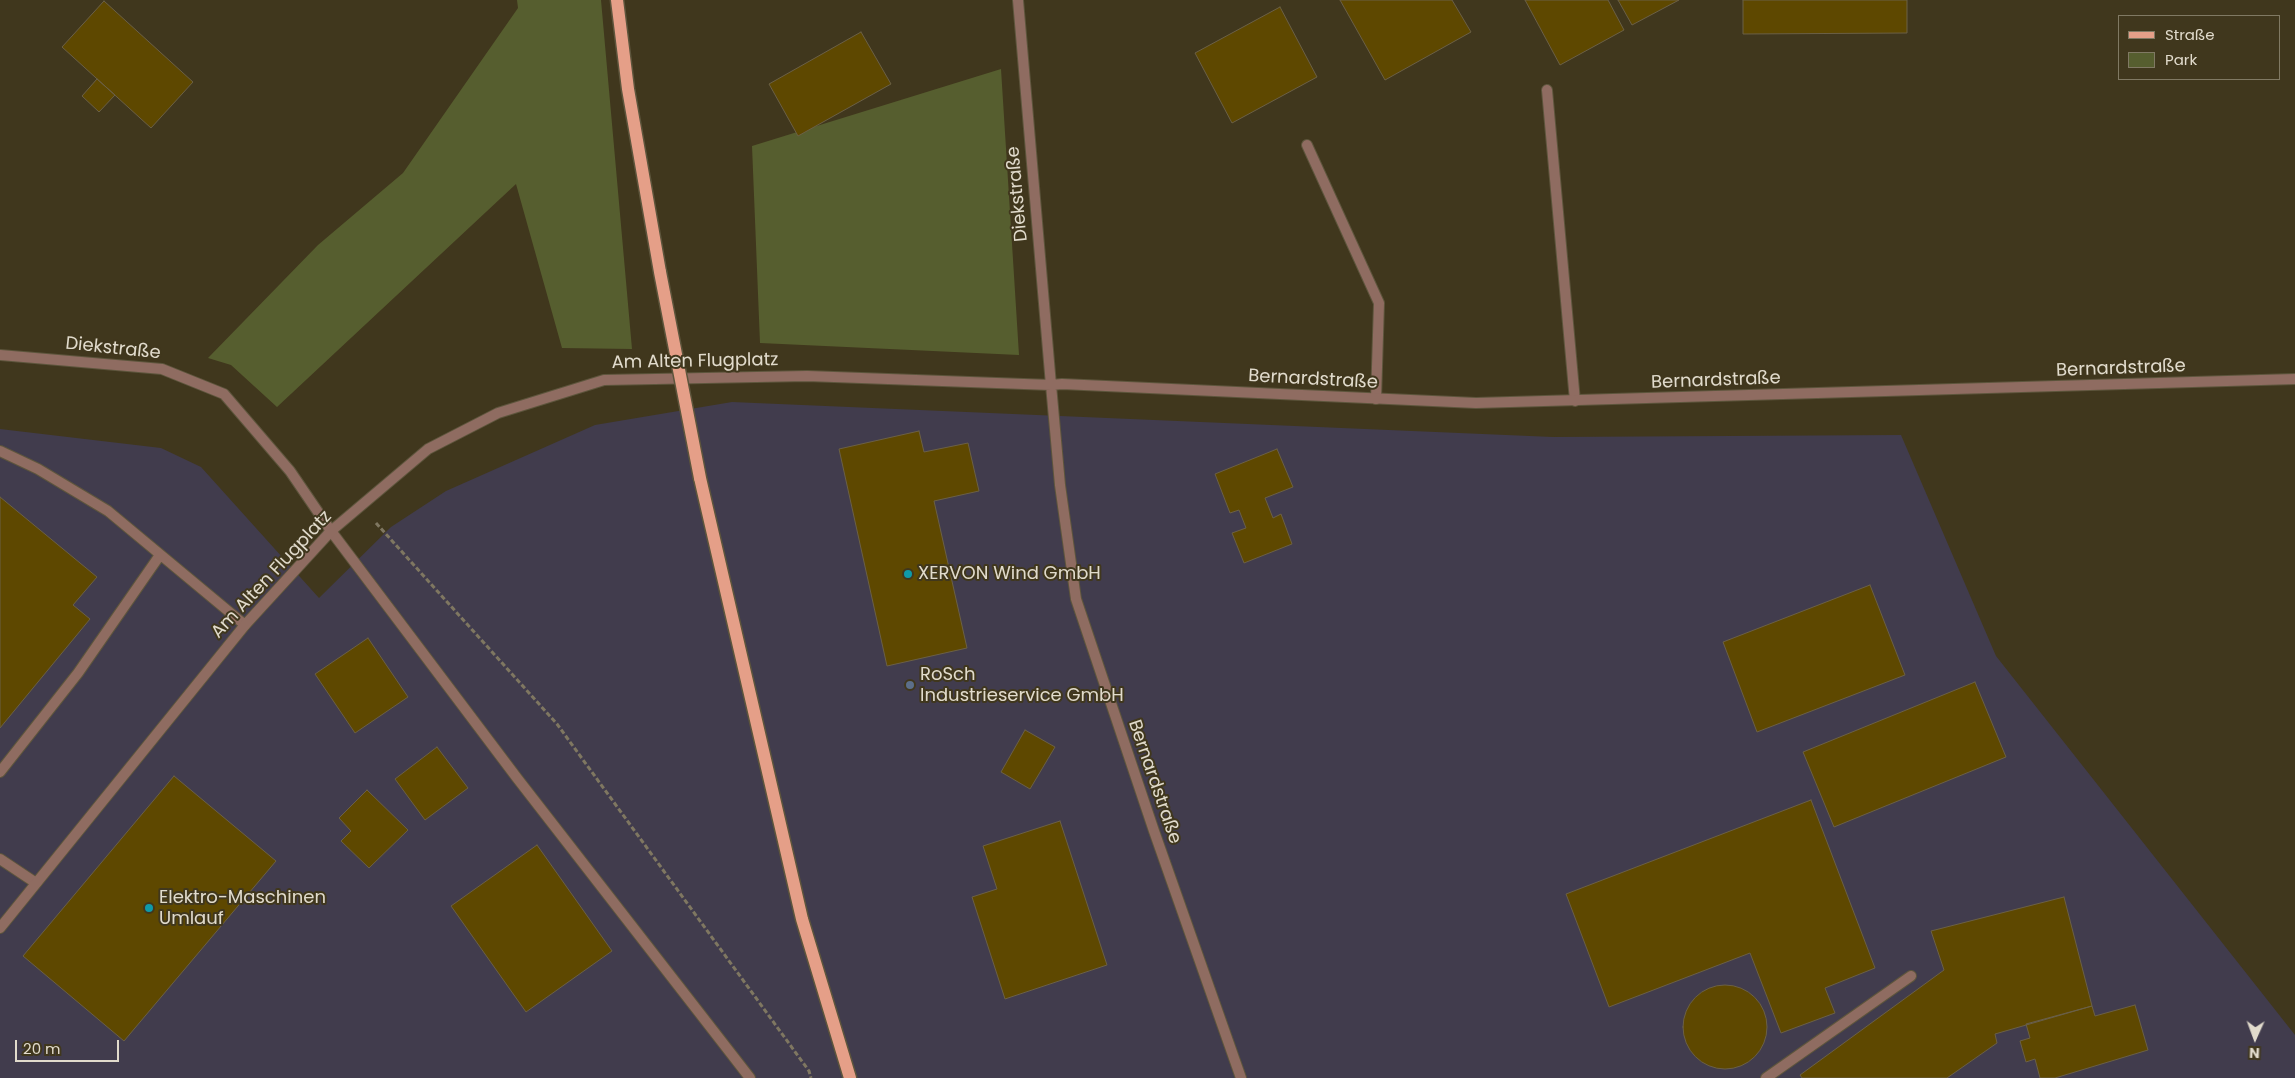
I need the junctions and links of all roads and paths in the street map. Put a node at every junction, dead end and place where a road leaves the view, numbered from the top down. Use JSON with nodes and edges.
{"nodes":[{"id":1,"x":617,"y":0,"type":"edge"},
{"id":2,"x":1018,"y":0,"type":"edge"},
{"id":3,"x":1547,"y":90,"type":"dead end"},
{"id":4,"x":1308,"y":145,"type":"dead end"},
{"id":5,"x":0,"y":355,"type":"edge"},
{"id":6,"x":2295,"y":379,"type":"edge"},
{"id":7,"x":1051,"y":385,"type":"junction"},
{"id":8,"x":1376,"y":399,"type":"junction"},
{"id":9,"x":1575,"y":401,"type":"junction"},
{"id":10,"x":0,"y":451,"type":"edge"},
{"id":11,"x":360,"y":506,"type":"junction"},
{"id":12,"x":331,"y":531,"type":"junction"},
{"id":13,"x":160,"y":555,"type":"junction"},
{"id":14,"x":245,"y":625,"type":"junction"},
{"id":15,"x":0,"y":772,"type":"edge"},
{"id":16,"x":0,"y":859,"type":"edge"},
{"id":17,"x":36,"y":884,"type":"junction"},
{"id":18,"x":0,"y":928,"type":"edge"},
{"id":19,"x":1910,"y":976,"type":"dead end"},
{"id":20,"x":750,"y":1078,"type":"edge"},
{"id":21,"x":811,"y":1078,"type":"edge"},
{"id":22,"x":850,"y":1078,"type":"edge"},
{"id":23,"x":1241,"y":1078,"type":"edge"},
{"id":24,"x":1766,"y":1078,"type":"edge"}],
"edges":[{"from":1,"to":22,"type":"main road","bridge":true},
{"from":2,"to":7,"type":"street","name":"Diekstraße"},
{"from":3,"to":9,"type":"street"},
{"from":4,"to":8,"type":"street"},
{"from":5,"to":12,"type":"street","name":"Diekstraße"},
{"from":6,"to":9,"type":"street","name":"Bernardstraße"},
{"from":7,"to":8,"type":"street","name":"Bernardstraße"},
{"from":7,"to":11,"type":"street","name":"Am Alten Flugplatz"},
{"from":7,"to":23,"type":"street","name":"Bernardstraße"},
{"from":8,"to":9,"type":"street","name":"Bernardstraße"},
{"from":10,"to":13,"type":"street"},
{"from":11,"to":12,"type":"street","name":"Am Alten Flugplatz"},
{"from":11,"to":21,"type":"path"},
{"from":12,"to":14,"type":"street","name":"Am Alten Flugplatz"},
{"from":12,"to":20,"type":"street","name":"Diekstraße"},
{"from":13,"to":14,"type":"street"},
{"from":13,"to":15,"type":"street"},
{"from":14,"to":17,"type":"street","name":"Am Alten Flugplatz"},
{"from":16,"to":17,"type":"street"},
{"from":17,"to":18,"type":"street","name":"Am Alten Flugplatz"},
{"from":19,"to":24,"type":"street"}]}
